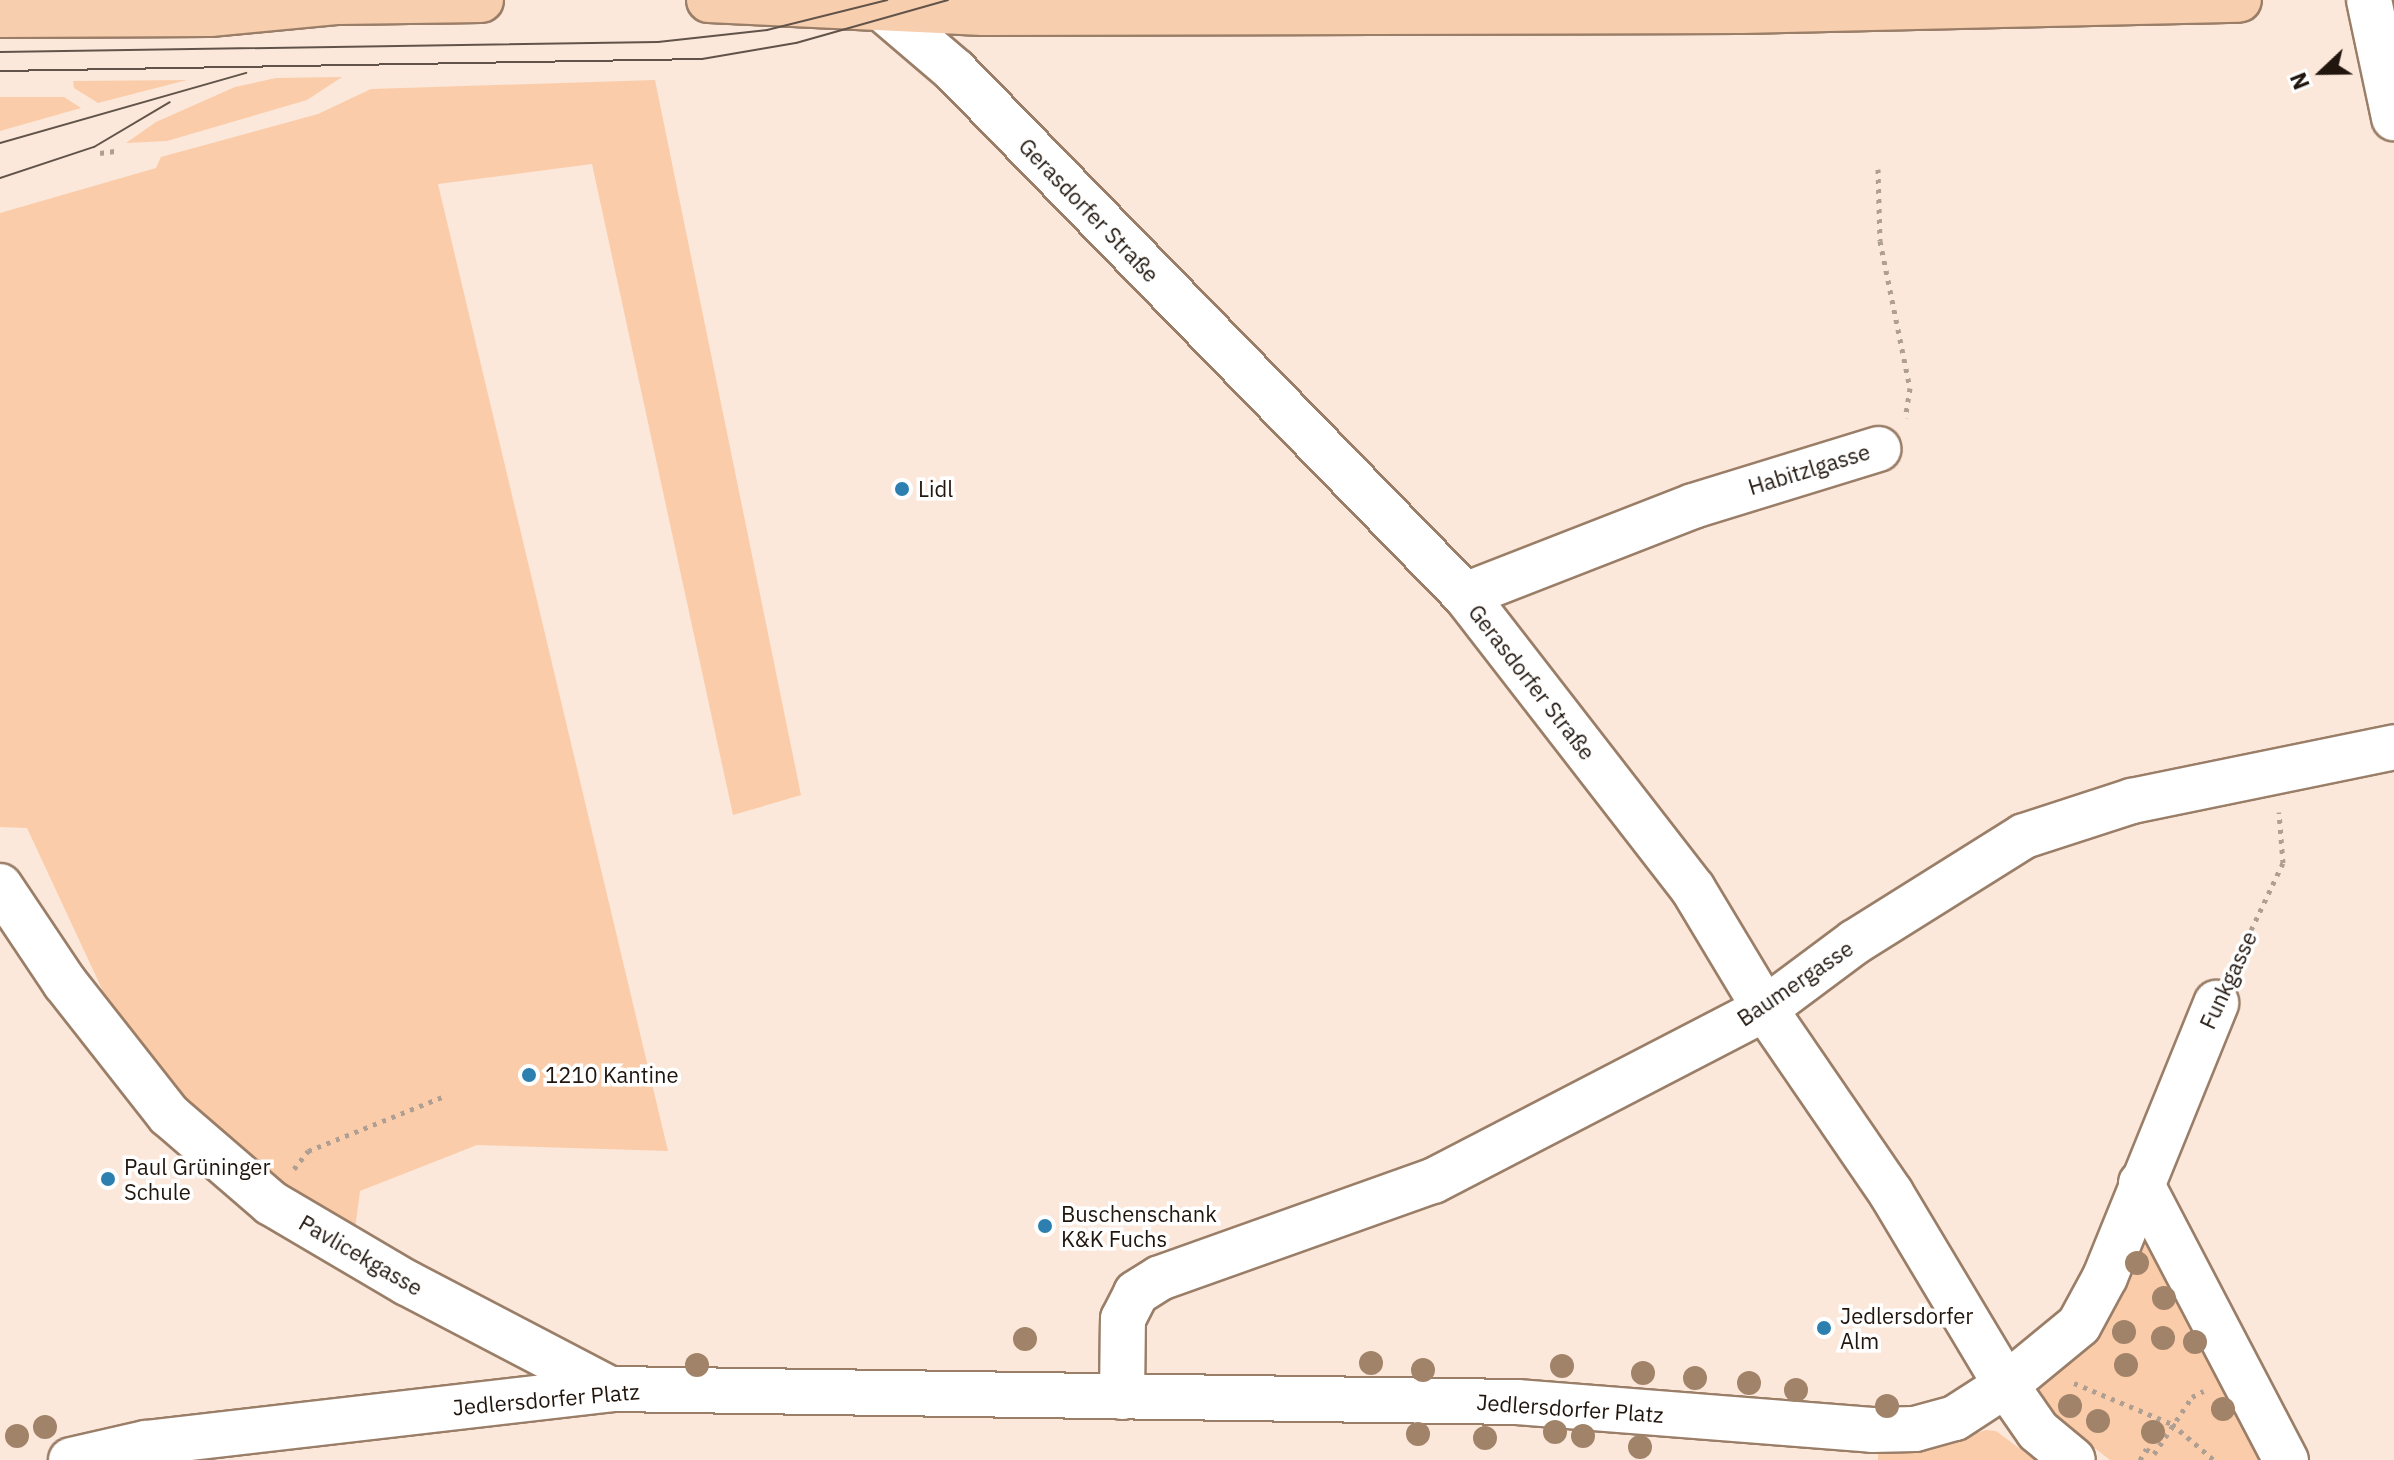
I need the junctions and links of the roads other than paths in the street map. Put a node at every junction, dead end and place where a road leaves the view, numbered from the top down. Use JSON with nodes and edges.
{"nodes":[{"id":1,"x":481,"y":0,"type":"edge"},
{"id":2,"x":709,"y":0,"type":"edge"},
{"id":3,"x":2239,"y":0,"type":"edge"},
{"id":4,"x":2369,"y":0,"type":"edge"},
{"id":5,"x":2094,"y":2,"type":"edge"},
{"id":6,"x":891,"y":4,"type":"edge"},
{"id":7,"x":0,"y":15,"type":"edge"},
{"id":8,"x":2394,"y":118,"type":"edge"},
{"id":9,"x":1878,"y":449,"type":"road end"},
{"id":10,"x":1465,"y":595,"type":"junction"},
{"id":11,"x":2394,"y":747,"type":"edge"},
{"id":12,"x":0,"y":886,"type":"edge"},
{"id":13,"x":2216,"y":1003,"type":"road end"},
{"id":14,"x":1765,"y":1009,"type":"junction"},
{"id":15,"x":2141,"y":1183,"type":"junction"},
{"id":16,"x":2006,"y":1385,"type":"junction"},
{"id":17,"x":610,"y":1389,"type":"junction"},
{"id":18,"x":1122,"y":1397,"type":"junction"},
{"id":19,"x":1872,"y":1445,"type":"edge"},
{"id":20,"x":71,"y":1460,"type":"edge"},
{"id":21,"x":2073,"y":1460,"type":"edge"},
{"id":22,"x":2286,"y":1460,"type":"edge"}],
"edges":[{"from":1,"to":7,"type":"main road"},
{"from":2,"to":6,"type":"main road"},
{"from":3,"to":5,"type":"main road"},
{"from":4,"to":8,"type":"street"},
{"from":5,"to":6,"type":"main road"},
{"from":6,"to":10,"type":"street","name":"Gerasdorfer Straße"},
{"from":9,"to":10,"type":"street","name":"Habitzlgasse"},
{"from":10,"to":14,"type":"street","name":"Gerasdorfer Straße"},
{"from":11,"to":14,"type":"street","name":"Baumergasse"},
{"from":12,"to":17,"type":"street","name":"Pavlicekgasse"},
{"from":13,"to":15,"type":"street","name":"Funkgasse"},
{"from":14,"to":16,"type":"street","name":"Gerasdorfer Straße"},
{"from":14,"to":18,"type":"street","name":"Baumergasse"},
{"from":15,"to":16,"type":"street","name":"Funkgasse"},
{"from":15,"to":22,"type":"street"},
{"from":16,"to":19,"type":"street","name":"Jedlersdorfer Platz"},
{"from":16,"to":21,"type":"street","name":"Gerasdorfer Straße"},
{"from":17,"to":18,"type":"street","name":"Jedlersdorfer Platz"},
{"from":17,"to":20,"type":"street","name":"Jedlersdorfer Platz"},
{"from":18,"to":19,"type":"street","name":"Jedlersdorfer Platz"}]}
